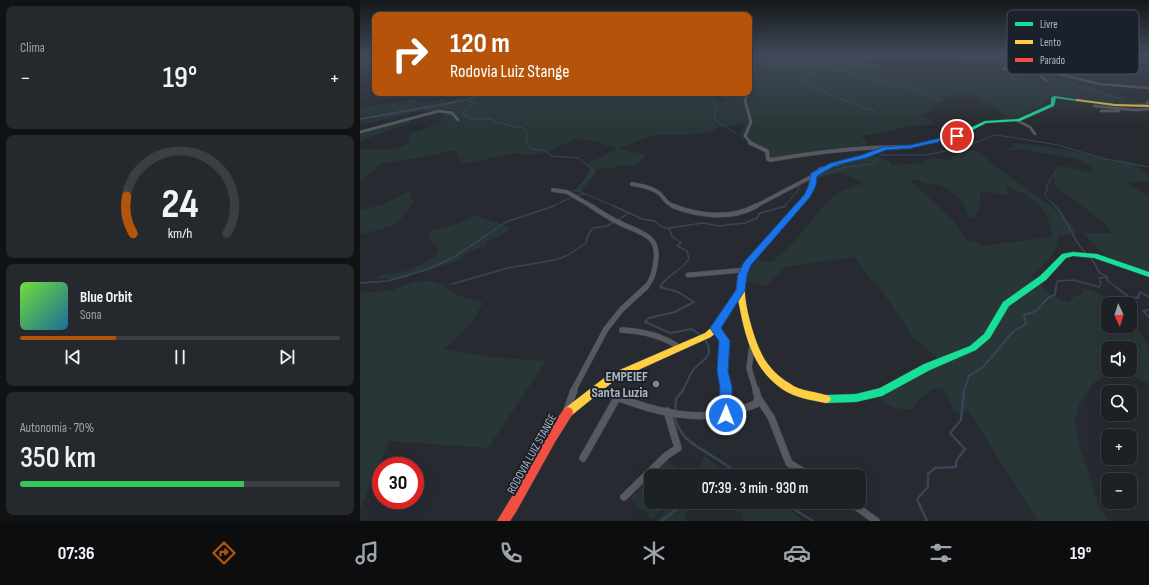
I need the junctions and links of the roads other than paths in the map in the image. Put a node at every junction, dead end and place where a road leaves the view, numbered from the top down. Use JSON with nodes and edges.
{"nodes":[{"id":1,"x":1044,"y":78,"type":"edge"},
{"id":2,"x":1075,"y":78,"type":"edge"},
{"id":3,"x":1083,"y":78,"type":"edge"},
{"id":4,"x":1048,"y":81,"type":"dead end"},
{"id":5,"x":1113,"y":85,"type":"junction"},
{"id":6,"x":1149,"y":88,"type":"edge"},
{"id":7,"x":746,"y":96,"type":"edge"},
{"id":8,"x":1094,"y":106,"type":"dead end"},
{"id":9,"x":1149,"y":106,"type":"edge"},
{"id":10,"x":1139,"y":108,"type":"junction"},
{"id":11,"x":1101,"y":111,"type":"dead end"},
{"id":12,"x":458,"y":120,"type":"dead end"},
{"id":13,"x":1016,"y":120,"type":"junction"},
{"id":14,"x":360,"y":132,"type":"edge"},
{"id":15,"x":1036,"y":134,"type":"dead end"},
{"id":16,"x":911,"y":146,"type":"junction"},
{"id":17,"x":813,"y":176,"type":"junction"},
{"id":18,"x":632,"y":184,"type":"dead end"},
{"id":19,"x":553,"y":190,"type":"dead end"},
{"id":20,"x":744,"y":270,"type":"junction"},
{"id":21,"x":688,"y":275,"type":"dead end"},
{"id":22,"x":1149,"y":275,"type":"edge"},
{"id":23,"x":740,"y":290,"type":"junction"},
{"id":24,"x":716,"y":328,"type":"junction"},
{"id":25,"x":622,"y":330,"type":"dead end"},
{"id":26,"x":752,"y":345,"type":"junction"},
{"id":27,"x":680,"y":348,"type":"junction"},
{"id":28,"x":595,"y":389,"type":"junction"},
{"id":29,"x":617,"y":398,"type":"junction"},
{"id":30,"x":758,"y":398,"type":"junction"},
{"id":31,"x":672,"y":412,"type":"junction"},
{"id":32,"x":565,"y":415,"type":"junction"},
{"id":33,"x":726,"y":415,"type":"junction"},
{"id":34,"x":582,"y":458,"type":"dead end"},
{"id":35,"x":799,"y":469,"type":"edge"},
{"id":36,"x":624,"y":497,"type":"dead end"},
{"id":37,"x":860,"y":509,"type":"edge"},
{"id":38,"x":503,"y":521,"type":"edge"},
{"id":39,"x":876,"y":521,"type":"edge"}],
"edges":[{"from":1,"to":4,"type":"street"},
{"from":2,"to":5,"type":"street"},
{"from":3,"to":5,"type":"street"},
{"from":5,"to":6,"type":"street"},
{"from":7,"to":16,"type":"street"},
{"from":8,"to":10,"type":"street"},
{"from":9,"to":10,"type":"street"},
{"from":10,"to":11,"type":"street"},
{"from":10,"to":13,"type":"street"},
{"from":12,"to":14,"type":"street"},
{"from":13,"to":15,"type":"street"},
{"from":13,"to":16,"type":"street"},
{"from":16,"to":17,"type":"street"},
{"from":17,"to":18,"type":"street"},
{"from":17,"to":20,"type":"street","name":"RODOVIA LUIZ STANGE"},
{"from":19,"to":32,"type":"street"},
{"from":20,"to":21,"type":"street"},
{"from":20,"to":23,"type":"street","name":"RODOVIA LUIZ STANGE"},
{"from":22,"to":26,"type":"street"},
{"from":23,"to":24,"type":"street","name":"RODOVIA LUIZ STANGE"},
{"from":23,"to":26,"type":"street"},
{"from":24,"to":27,"type":"street","name":"RODOVIA LUIZ STANGE"},
{"from":24,"to":33,"type":"street"},
{"from":25,"to":27,"type":"street"},
{"from":26,"to":30,"type":"street"},
{"from":27,"to":28,"type":"street","name":"RODOVIA LUIZ STANGE"},
{"from":28,"to":29,"type":"street"},
{"from":28,"to":32,"type":"street","name":"RODOVIA LUIZ STANGE"},
{"from":29,"to":31,"type":"street"},
{"from":29,"to":34,"type":"street"},
{"from":30,"to":33,"type":"street"},
{"from":30,"to":35,"type":"street"},
{"from":31,"to":33,"type":"street"},
{"from":31,"to":36,"type":"street"},
{"from":32,"to":38,"type":"street","name":"RODOVIA LUIZ STANGE"},
{"from":37,"to":39,"type":"street"}]}
